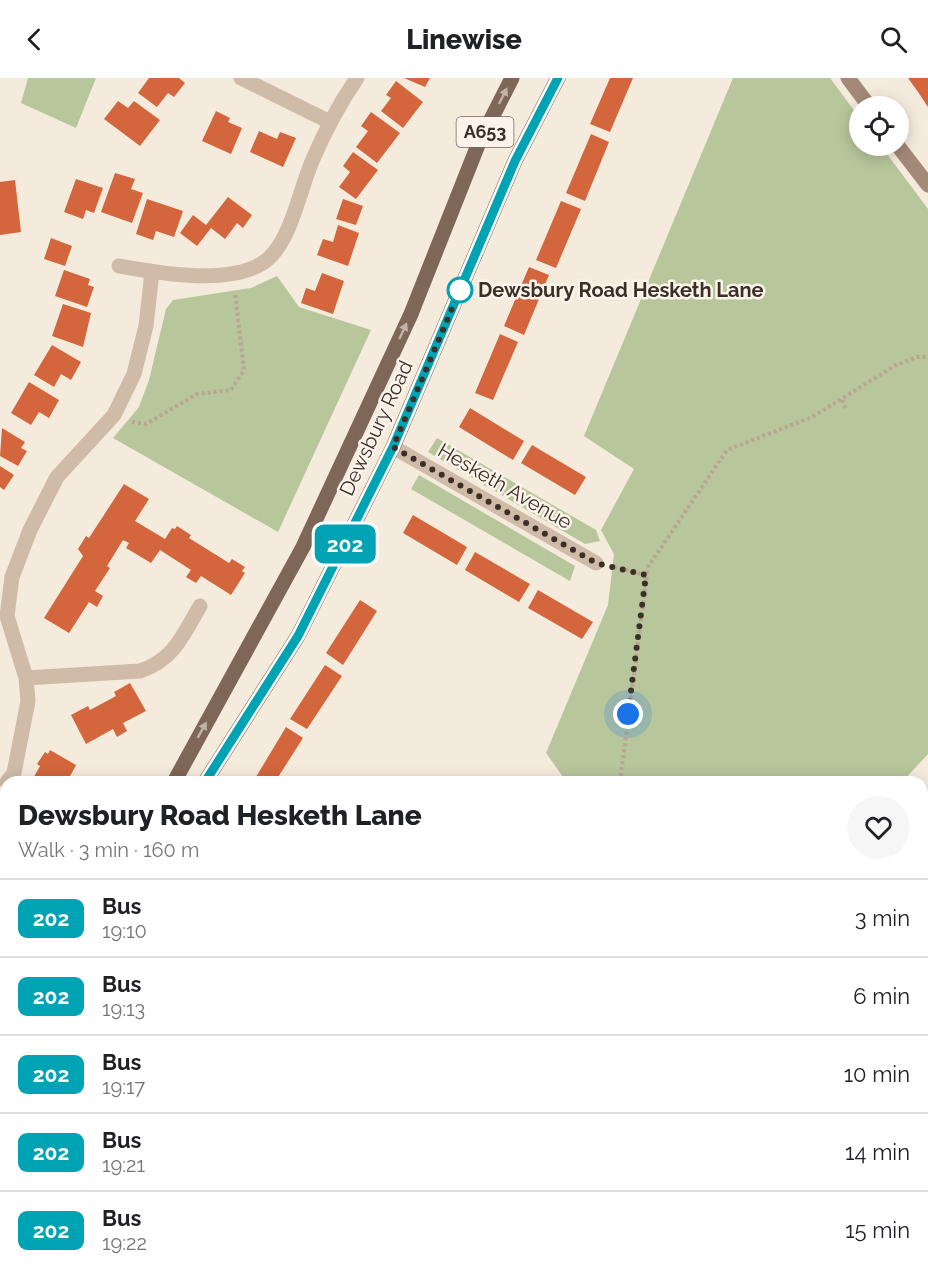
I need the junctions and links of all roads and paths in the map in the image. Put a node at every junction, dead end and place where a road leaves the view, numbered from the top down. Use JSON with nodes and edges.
{"nodes":[{"id":1,"x":241,"y":78,"type":"edge"},
{"id":2,"x":357,"y":78,"type":"edge"},
{"id":3,"x":512,"y":78,"type":"edge"},
{"id":4,"x":558,"y":78,"type":"edge"},
{"id":5,"x":848,"y":78,"type":"edge"},
{"id":6,"x":862,"y":96,"type":"edge"},
{"id":7,"x":330,"y":122,"type":"junction"},
{"id":8,"x":906,"y":156,"type":"edge"},
{"id":9,"x":928,"y":185,"type":"edge"},
{"id":10,"x":119,"y":266,"type":"dead end"},
{"id":11,"x":152,"y":272,"type":"junction"},
{"id":12,"x":232,"y":273,"type":"junction"},
{"id":13,"x":928,"y":357,"type":"edge"},
{"id":14,"x":842,"y":400,"type":"junction"},
{"id":15,"x":846,"y":410,"type":"dead end"},
{"id":16,"x":146,"y":424,"type":"dead end"},
{"id":17,"x":393,"y":447,"type":"junction"},
{"id":18,"x":596,"y":563,"type":"joint"},
{"id":19,"x":646,"y":575,"type":"junction"},
{"id":20,"x":200,"y":606,"type":"dead end"},
{"id":21,"x":26,"y":678,"type":"junction"},
{"id":22,"x":12,"y":776,"type":"edge"},
{"id":23,"x":177,"y":776,"type":"edge"},
{"id":24,"x":209,"y":776,"type":"edge"},
{"id":25,"x":621,"y":776,"type":"edge"}],
"edges":[{"from":1,"to":7,"type":"street"},
{"from":2,"to":7,"type":"street"},
{"from":23,"to":3,"type":"main road","name":"Dewsbury Road","number":"A653","one_way":true},
{"from":4,"to":17,"type":"main road","name":"Dewsbury Road","number":"A653"},
{"from":5,"to":6,"type":"street"},
{"from":7,"to":12,"type":"street"},
{"from":8,"to":9,"type":"street"},
{"from":10,"to":11,"type":"street"},
{"from":11,"to":12,"type":"street"},
{"from":11,"to":21,"type":"street"},
{"from":12,"to":16,"type":"path"},
{"from":13,"to":14,"type":"path"},
{"from":14,"to":15,"type":"path"},
{"from":14,"to":19,"type":"path"},
{"from":17,"to":18,"type":"street","name":"Hesketh Avenue"},
{"from":17,"to":24,"type":"main road","name":"Dewsbury Road","number":"A653"},
{"from":18,"to":19,"type":"path"},
{"from":19,"to":25,"type":"path"},
{"from":20,"to":21,"type":"street"},
{"from":21,"to":22,"type":"street"}]}
